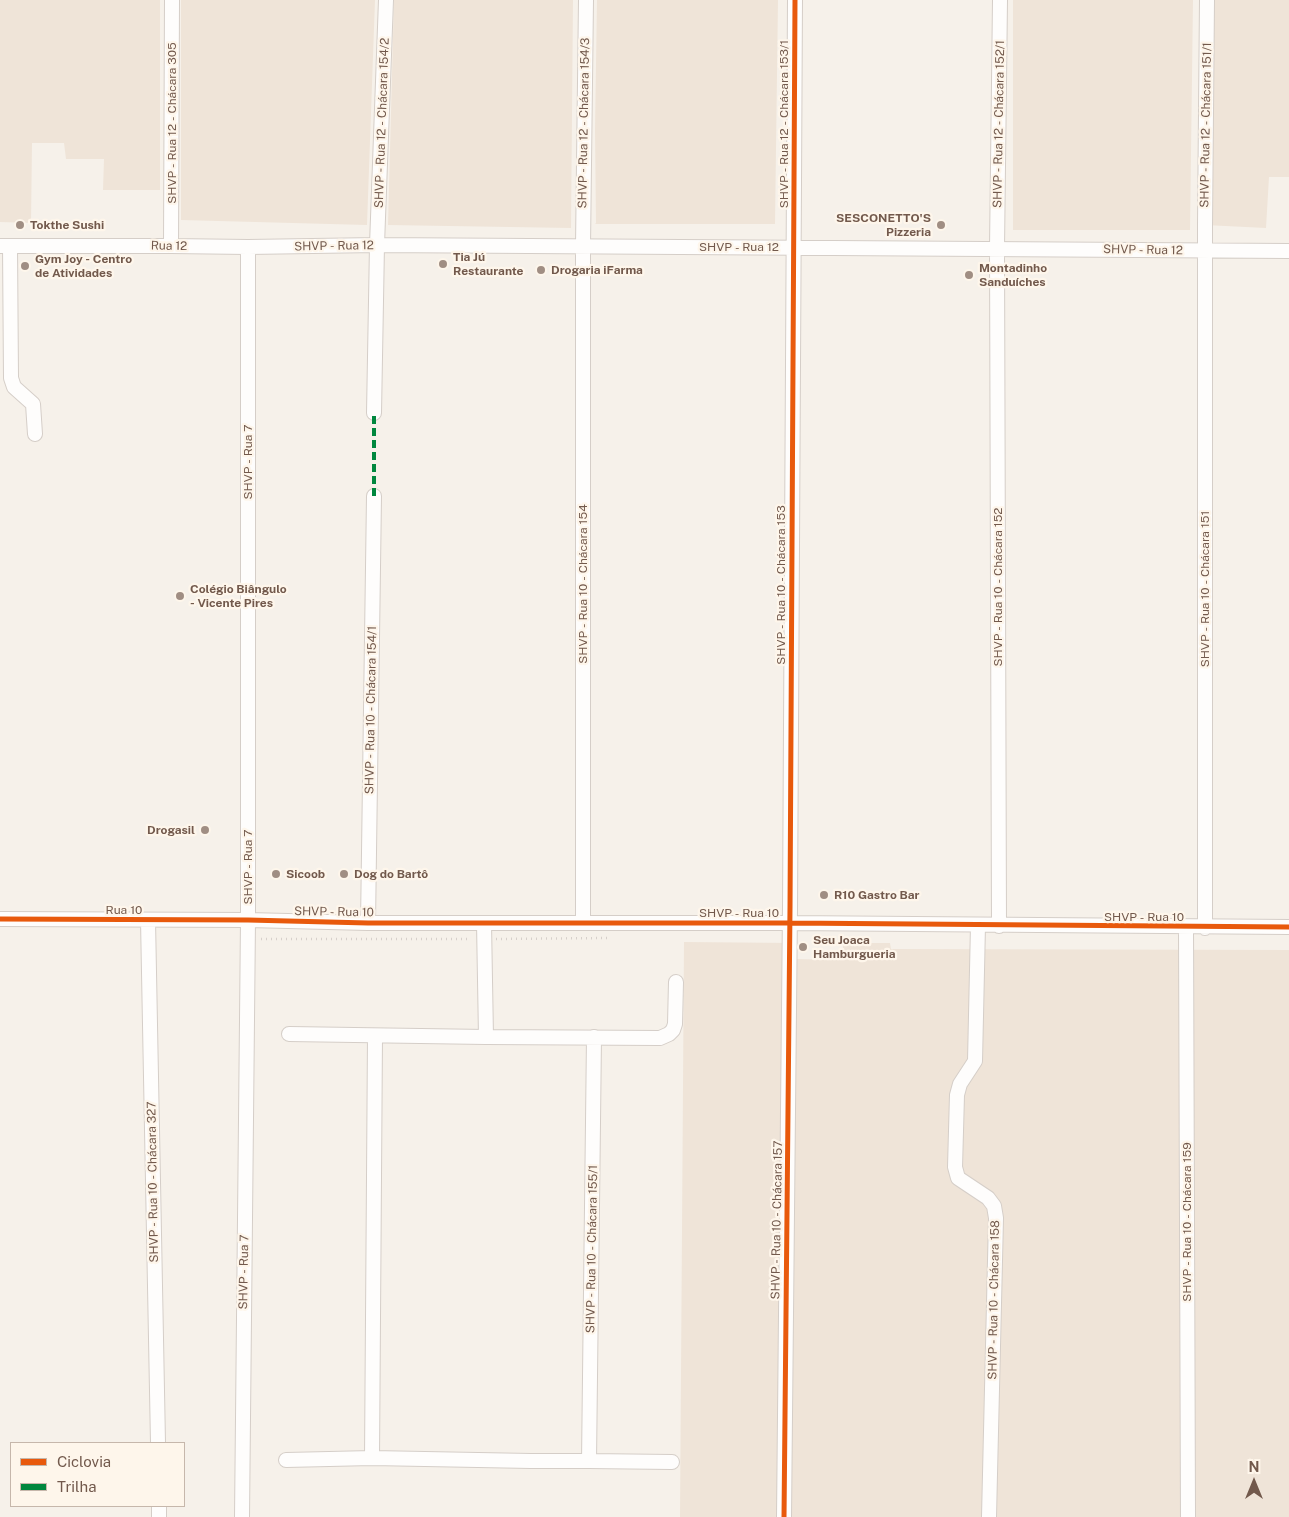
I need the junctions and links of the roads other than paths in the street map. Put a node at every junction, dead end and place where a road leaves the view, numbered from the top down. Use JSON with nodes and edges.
{"nodes":[{"id":1,"x":172,"y":0,"type":"edge"},
{"id":2,"x":386,"y":0,"type":"edge"},
{"id":3,"x":586,"y":0,"type":"edge"},
{"id":4,"x":795,"y":0,"type":"edge"},
{"id":5,"x":1000,"y":0,"type":"edge"},
{"id":6,"x":1207,"y":0,"type":"edge"},
{"id":7,"x":377,"y":245,"type":"junction"},
{"id":8,"x":5,"y":246,"type":"edge"},
{"id":9,"x":171,"y":246,"type":"junction"},
{"id":10,"x":583,"y":246,"type":"junction"},
{"id":11,"x":248,"y":247,"type":"junction"},
{"id":12,"x":793,"y":248,"type":"junction"},
{"id":13,"x":997,"y":248,"type":"junction"},
{"id":14,"x":1289,"y":250,"type":"edge"},
{"id":15,"x":1205,"y":251,"type":"junction"},
{"id":16,"x":374,"y":413,"type":"dead end"},
{"id":17,"x":35,"y":434,"type":"dead end"},
{"id":18,"x":374,"y":496,"type":"dead end"},
{"id":19,"x":0,"y":919,"type":"edge"},
{"id":20,"x":148,"y":920,"type":"junction"},
{"id":21,"x":248,"y":920,"type":"junction"},
{"id":22,"x":484,"y":923,"type":"junction"},
{"id":23,"x":583,"y":923,"type":"junction"},
{"id":24,"x":789,"y":923,"type":"junction"},
{"id":25,"x":368,"y":924,"type":"junction"},
{"id":26,"x":978,"y":925,"type":"junction"},
{"id":27,"x":999,"y":926,"type":"junction"},
{"id":28,"x":1186,"y":927,"type":"junction"},
{"id":29,"x":1289,"y":927,"type":"edge"},
{"id":30,"x":1205,"y":928,"type":"junction"},
{"id":31,"x":676,"y":982,"type":"dead end"},
{"id":32,"x":289,"y":1034,"type":"dead end"},
{"id":33,"x":375,"y":1036,"type":"junction"},
{"id":34,"x":486,"y":1037,"type":"junction"},
{"id":35,"x":594,"y":1037,"type":"junction"},
{"id":36,"x":158,"y":1442,"type":"edge"},
{"id":37,"x":372,"y":1458,"type":"junction"},
{"id":38,"x":286,"y":1460,"type":"dead end"},
{"id":39,"x":589,"y":1461,"type":"junction"},
{"id":40,"x":672,"y":1462,"type":"dead end"},
{"id":41,"x":242,"y":1517,"type":"edge"},
{"id":42,"x":784,"y":1517,"type":"edge"},
{"id":43,"x":989,"y":1517,"type":"edge"},
{"id":44,"x":1188,"y":1517,"type":"edge"}],
"edges":[{"from":1,"to":9,"type":"street","name":"SHVP - Rua 12 - Chácara 305"},
{"from":2,"to":7,"type":"street","name":"SHVP - Rua 12 - Chácara 154/2"},
{"from":3,"to":10,"type":"street","name":"SHVP - Rua 12 - Chácara 154/3"},
{"from":4,"to":12,"type":"street","name":"SHVP - Rua 12 - Chácara 153/1"},
{"from":5,"to":13,"type":"street","name":"SHVP - Rua 12 - Chácara 152/1"},
{"from":6,"to":15,"type":"street","name":"SHVP - Rua 12 - Chácara 151/1"},
{"from":7,"to":10,"type":"street","name":"SHVP - Rua 12"},
{"from":7,"to":11,"type":"street","name":"SHVP - Rua 12"},
{"from":7,"to":16,"type":"street"},
{"from":8,"to":9,"type":"street","name":"Rua 12"},
{"from":8,"to":17,"type":"street"},
{"from":9,"to":11,"type":"street","name":"Rua 12"},
{"from":10,"to":12,"type":"street","name":"SHVP - Rua 12"},
{"from":10,"to":23,"type":"street","name":"SHVP - Rua 10 - Chácara 154"},
{"from":11,"to":21,"type":"street","name":"SHVP - Rua 7"},
{"from":12,"to":13,"type":"street","name":"SHVP - Rua 12"},
{"from":12,"to":24,"type":"street","name":"SHVP - Rua 10 - Chácara 153"},
{"from":13,"to":15,"type":"street","name":"SHVP - Rua 12"},
{"from":13,"to":27,"type":"street","name":"SHVP - Rua 10 - Chácara 152"},
{"from":14,"to":15,"type":"street","name":"SHVP - Rua 12"},
{"from":15,"to":30,"type":"street","name":"SHVP - Rua 10 - Chácara 151"},
{"from":18,"to":25,"type":"street","name":"SHVP - Rua 10 - Chácara 154/1"},
{"from":19,"to":20,"type":"street","name":"Rua 10"},
{"from":20,"to":21,"type":"street","name":"Rua 10"},
{"from":20,"to":36,"type":"street","name":"SHVP - Rua 10 - Chácara 327"},
{"from":21,"to":25,"type":"street","name":"SHVP - Rua 10"},
{"from":21,"to":41,"type":"street","name":"SHVP - Rua 7"},
{"from":22,"to":23,"type":"street","name":"SHVP - Rua 10"},
{"from":22,"to":25,"type":"street","name":"SHVP - Rua 10"},
{"from":22,"to":34,"type":"street"},
{"from":23,"to":24,"type":"street","name":"SHVP - Rua 10"},
{"from":24,"to":26,"type":"street","name":"SHVP - Rua 10"},
{"from":24,"to":42,"type":"street","name":"SHVP - Rua 10 - Chácara 157"},
{"from":26,"to":27,"type":"street","name":"SHVP - Rua 10"},
{"from":26,"to":43,"type":"street","name":"SHVP - Rua 10 - Chácara 158"},
{"from":27,"to":28,"type":"street","name":"SHVP - Rua 10"},
{"from":28,"to":30,"type":"street","name":"SHVP - Rua 10"},
{"from":28,"to":44,"type":"street","name":"SHVP - Rua 10 - Chácara 159"},
{"from":29,"to":30,"type":"street","name":"SHVP - Rua 10"},
{"from":31,"to":35,"type":"street"},
{"from":32,"to":33,"type":"street"},
{"from":33,"to":34,"type":"street"},
{"from":33,"to":37,"type":"street"},
{"from":34,"to":35,"type":"street"},
{"from":35,"to":39,"type":"street","name":"SHVP - Rua 10 - Chácara 155/1"},
{"from":37,"to":38,"type":"street"},
{"from":37,"to":39,"type":"street"},
{"from":39,"to":40,"type":"street"}]}
